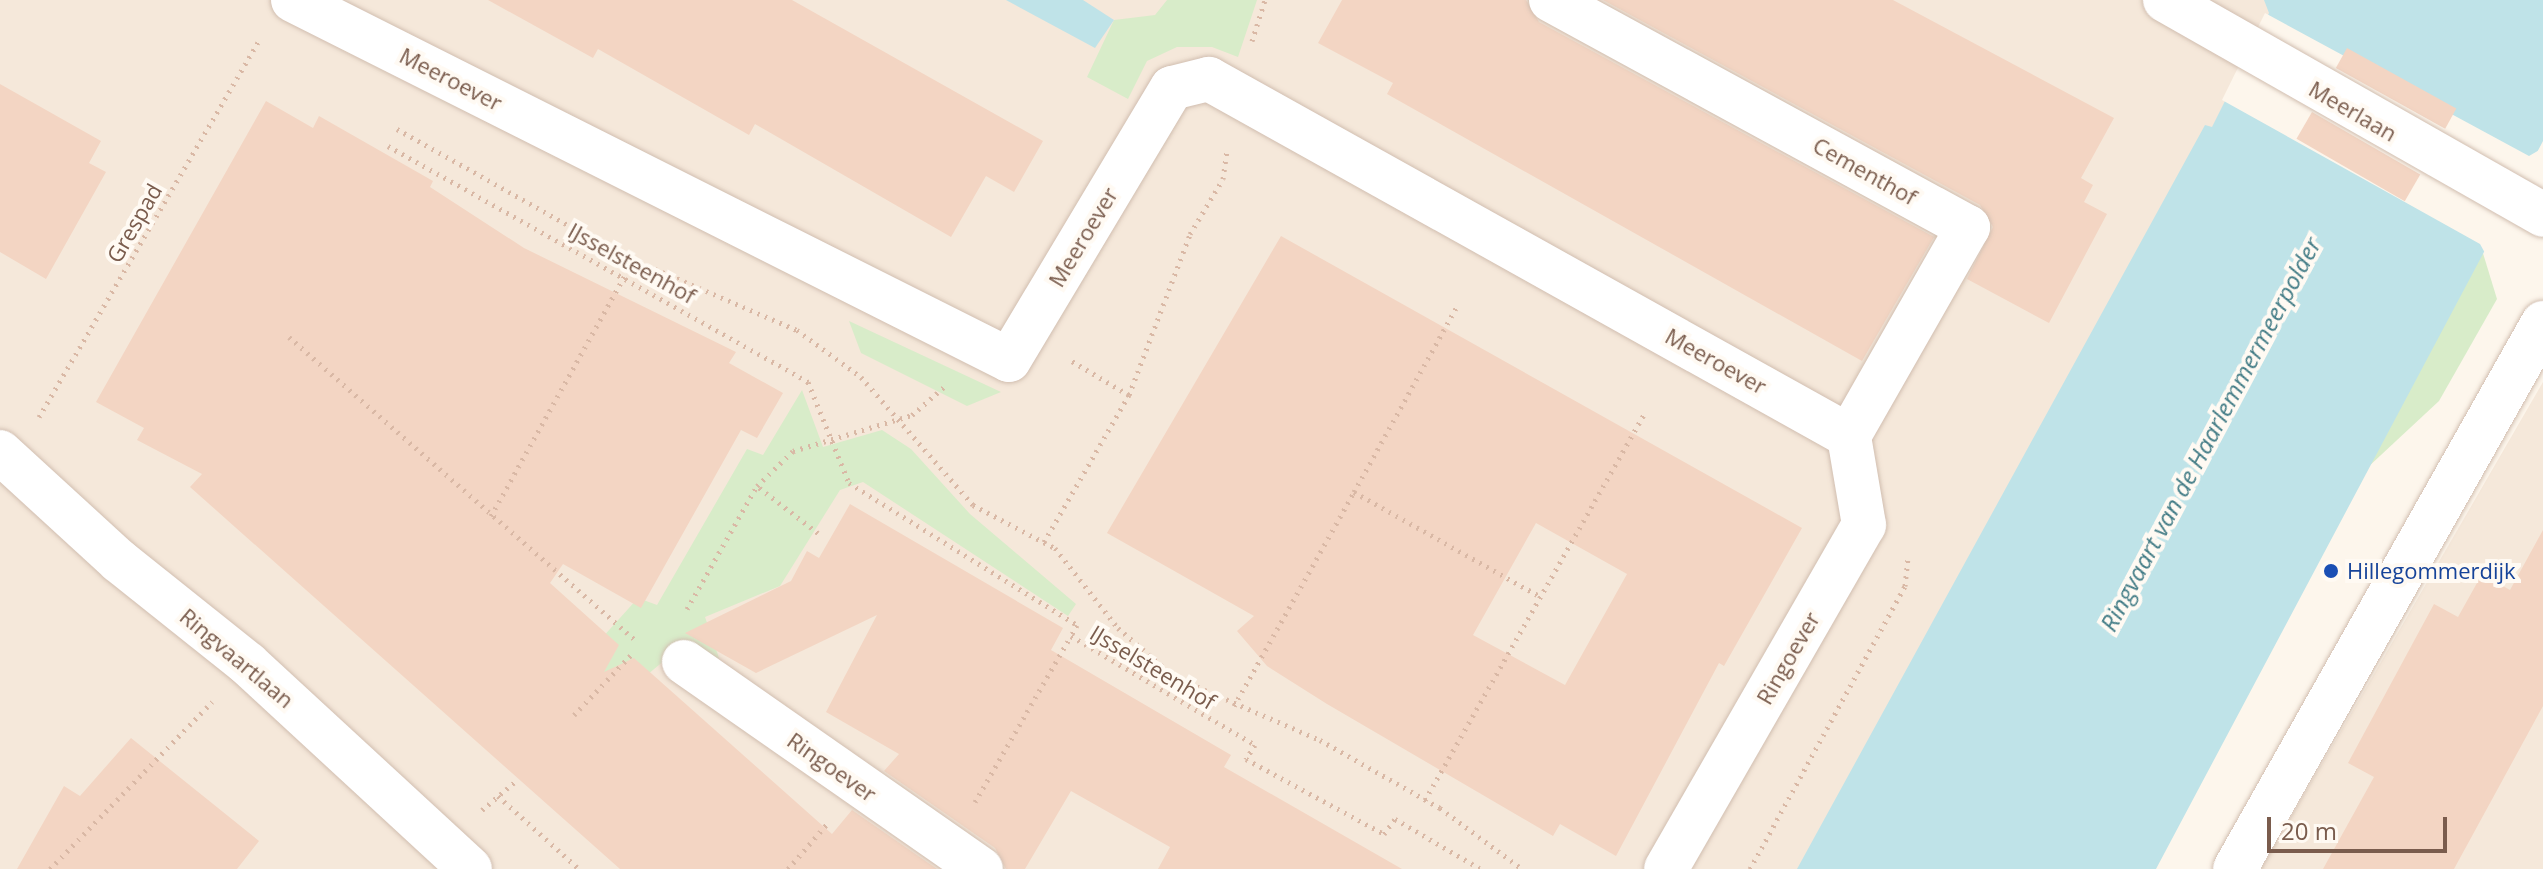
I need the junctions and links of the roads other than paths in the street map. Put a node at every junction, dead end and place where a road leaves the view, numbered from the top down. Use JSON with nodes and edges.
{"nodes":[{"id":1,"x":1551,"y":0,"type":"edge"},
{"id":2,"x":2165,"y":0,"type":"edge"},
{"id":3,"x":280,"y":14,"type":"edge"},
{"id":4,"x":2534,"y":213,"type":"edge"},
{"id":5,"x":2543,"y":323,"type":"edge"},
{"id":6,"x":1849,"y":436,"type":"junction"},
{"id":7,"x":6,"y":457,"type":"edge"},
{"id":8,"x":667,"y":650,"type":"road end"},
{"id":9,"x":965,"y":859,"type":"edge"},
{"id":10,"x":470,"y":869,"type":"edge"},
{"id":11,"x":1666,"y":869,"type":"edge"},
{"id":12,"x":2235,"y":869,"type":"edge"}],
"edges":[{"from":1,"to":6,"type":"street","name":"Cementhof"},
{"from":2,"to":4,"type":"street","name":"Meerlaan"},
{"from":3,"to":6,"type":"street","name":"Meeroever"},
{"from":5,"to":12,"type":"street"},
{"from":6,"to":11,"type":"street","name":"Ringoever"},
{"from":7,"to":10,"type":"street","name":"Ringvaartlaan"},
{"from":8,"to":9,"type":"street","name":"Ringoever"}]}
